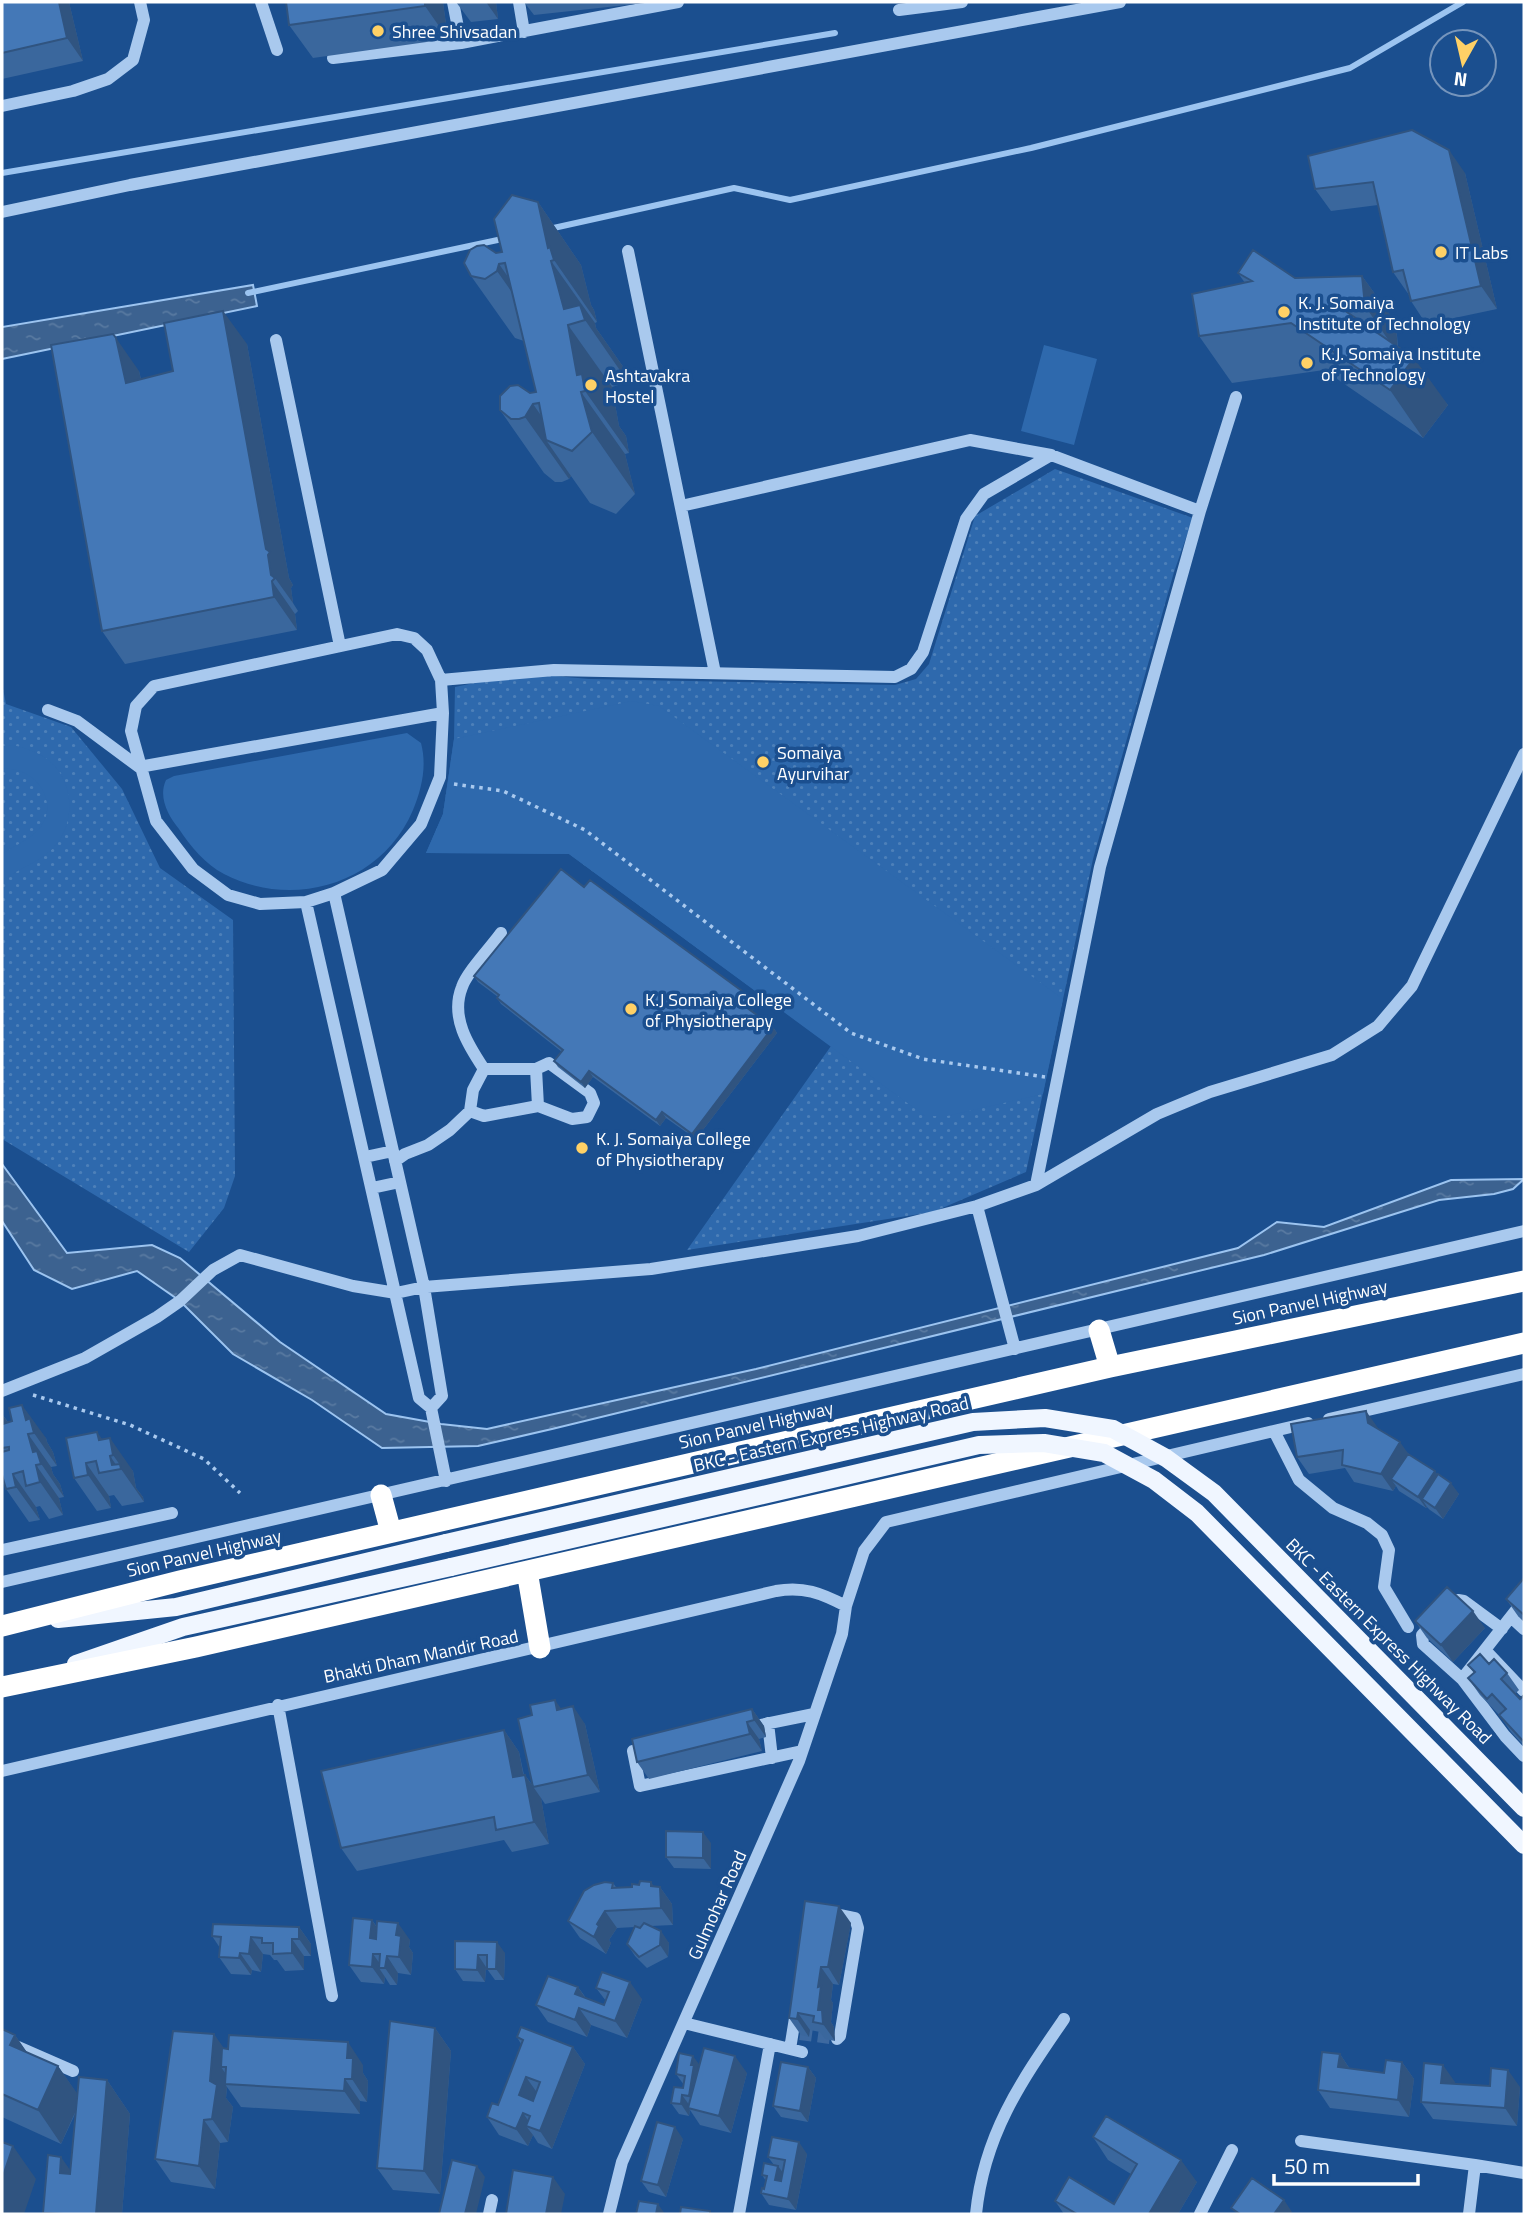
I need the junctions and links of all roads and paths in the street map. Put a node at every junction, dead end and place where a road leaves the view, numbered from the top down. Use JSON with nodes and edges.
{"nodes":[{"id":1,"x":140,"y":2,"type":"edge"},
{"id":2,"x":261,"y":2,"type":"edge"},
{"id":3,"x":453,"y":2,"type":"edge"},
{"id":4,"x":519,"y":2,"type":"edge"},
{"id":5,"x":678,"y":2,"type":"edge"},
{"id":6,"x":962,"y":2,"type":"edge"},
{"id":7,"x":1120,"y":2,"type":"edge"},
{"id":8,"x":899,"y":10,"type":"dead end"},
{"id":9,"x":524,"y":32,"type":"junction"},
{"id":10,"x":461,"y":43,"type":"junction"},
{"id":11,"x":278,"y":50,"type":"dead end"},
{"id":12,"x":333,"y":58,"type":"dead end"},
{"id":13,"x":2,"y":106,"type":"edge"},
{"id":14,"x":2,"y":212,"type":"edge"},
{"id":15,"x":628,"y":251,"type":"dead end"},
{"id":16,"x":276,"y":340,"type":"dead end"},
{"id":17,"x":1236,"y":397,"type":"dead end"},
{"id":18,"x":1051,"y":455,"type":"junction"},
{"id":19,"x":681,"y":506,"type":"junction"},
{"id":20,"x":1200,"y":511,"type":"junction"},
{"id":21,"x":340,"y":646,"type":"junction"},
{"id":22,"x":715,"y":673,"type":"junction"},
{"id":23,"x":441,"y":680,"type":"junction"},
{"id":24,"x":48,"y":710,"type":"dead end"},
{"id":25,"x":443,"y":713,"type":"junction"},
{"id":26,"x":1524,"y":754,"type":"edge"},
{"id":27,"x":139,"y":767,"type":"junction"},
{"id":28,"x":437,"y":782,"type":"junction"},
{"id":29,"x":334,"y":893,"type":"junction"},
{"id":30,"x":306,"y":902,"type":"junction"},
{"id":31,"x":500,"y":933,"type":"dead end"},
{"id":32,"x":484,"y":1069,"type":"junction"},
{"id":33,"x":536,"y":1069,"type":"junction"},
{"id":34,"x":1057,"y":1079,"type":"junction"},
{"id":35,"x":538,"y":1106,"type":"junction"},
{"id":36,"x":470,"y":1111,"type":"junction"},
{"id":37,"x":394,"y":1156,"type":"junction"},
{"id":38,"x":365,"y":1157,"type":"junction"},
{"id":39,"x":400,"y":1182,"type":"junction"},
{"id":40,"x":1035,"y":1185,"type":"junction"},
{"id":41,"x":372,"y":1188,"type":"junction"},
{"id":42,"x":977,"y":1206,"type":"junction"},
{"id":43,"x":1524,"y":1231,"type":"edge"},
{"id":44,"x":1524,"y":1281,"type":"edge"},
{"id":45,"x":424,"y":1287,"type":"junction"},
{"id":46,"x":396,"y":1293,"type":"junction"},
{"id":47,"x":1099,"y":1329,"type":"junction"},
{"id":48,"x":1524,"y":1343,"type":"edge"},
{"id":49,"x":1015,"y":1349,"type":"junction"},
{"id":50,"x":1110,"y":1367,"type":"junction"},
{"id":51,"x":1524,"y":1374,"type":"edge"},
{"id":52,"x":5,"y":1390,"type":"edge"},
{"id":53,"x":432,"y":1412,"type":"junction"},
{"id":54,"x":1273,"y":1431,"type":"junction"},
{"id":55,"x":446,"y":1482,"type":"junction"},
{"id":56,"x":240,"y":1493,"type":"dead end"},
{"id":57,"x":381,"y":1495,"type":"junction"},
{"id":58,"x":172,"y":1513,"type":"dead end"},
{"id":59,"x":391,"y":1532,"type":"junction"},
{"id":60,"x":2,"y":1550,"type":"edge"},
{"id":61,"x":527,"y":1571,"type":"junction"},
{"id":62,"x":2,"y":1582,"type":"edge"},
{"id":63,"x":1524,"y":1600,"type":"edge"},
{"id":64,"x":846,"y":1605,"type":"junction"},
{"id":65,"x":1511,"y":1617,"type":"junction"},
{"id":66,"x":6,"y":1625,"type":"edge"},
{"id":67,"x":1408,"y":1627,"type":"dead end"},
{"id":68,"x":1502,"y":1629,"type":"junction"},
{"id":69,"x":1524,"y":1629,"type":"edge"},
{"id":70,"x":540,"y":1648,"type":"junction"},
{"id":71,"x":1485,"y":1650,"type":"junction"},
{"id":72,"x":1462,"y":1679,"type":"junction"},
{"id":73,"x":23,"y":1682,"type":"junction"},
{"id":74,"x":2,"y":1687,"type":"edge"},
{"id":75,"x":1524,"y":1691,"type":"edge"},
{"id":76,"x":278,"y":1706,"type":"junction"},
{"id":77,"x":814,"y":1714,"type":"junction"},
{"id":78,"x":768,"y":1723,"type":"junction"},
{"id":79,"x":727,"y":1731,"type":"edge"},
{"id":80,"x":660,"y":1745,"type":"edge"},
{"id":81,"x":802,"y":1751,"type":"junction"},
{"id":82,"x":1524,"y":1756,"type":"edge"},
{"id":83,"x":772,"y":1758,"type":"junction"},
{"id":84,"x":2,"y":1771,"type":"edge"},
{"id":85,"x":1524,"y":1808,"type":"edge"},
{"id":86,"x":1524,"y":1844,"type":"edge"},
{"id":87,"x":818,"y":1911,"type":"edge"},
{"id":88,"x":799,"y":1994,"type":"edge"},
{"id":89,"x":332,"y":1997,"type":"dead end"},
{"id":90,"x":1064,"y":2019,"type":"dead end"},
{"id":91,"x":684,"y":2022,"type":"junction"},
{"id":92,"x":837,"y":2039,"type":"dead end"},
{"id":93,"x":2,"y":2040,"type":"edge"},
{"id":94,"x":770,"y":2044,"type":"junction"},
{"id":95,"x":72,"y":2071,"type":"dead end"},
{"id":96,"x":1301,"y":2141,"type":"dead end"},
{"id":97,"x":1232,"y":2150,"type":"dead end"},
{"id":98,"x":1475,"y":2165,"type":"junction"},
{"id":99,"x":1524,"y":2173,"type":"edge"},
{"id":100,"x":492,"y":2200,"type":"dead end"},
{"id":101,"x":489,"y":2214,"type":"edge"},
{"id":102,"x":610,"y":2214,"type":"edge"},
{"id":103,"x":739,"y":2214,"type":"edge"},
{"id":104,"x":976,"y":2214,"type":"edge"},
{"id":105,"x":1200,"y":2214,"type":"edge"},
{"id":106,"x":1469,"y":2214,"type":"edge"}],
"edges":[{"from":1,"to":13,"type":"street"},
{"from":2,"to":11,"type":"street"},
{"from":3,"to":10,"type":"street"},
{"from":4,"to":9,"type":"street"},
{"from":5,"to":9,"type":"street"},
{"from":6,"to":8,"type":"street"},
{"from":7,"to":14,"type":"street"},
{"from":9,"to":10,"type":"street"},
{"from":10,"to":12,"type":"street"},
{"from":15,"to":19,"type":"street"},
{"from":16,"to":21,"type":"street"},
{"from":17,"to":20,"type":"street"},
{"from":18,"to":19,"type":"street"},
{"from":18,"to":20,"type":"street"},
{"from":18,"to":22,"type":"street"},
{"from":19,"to":22,"type":"street"},
{"from":20,"to":34,"type":"street"},
{"from":21,"to":23,"type":"street"},
{"from":21,"to":27,"type":"street"},
{"from":22,"to":23,"type":"street"},
{"from":23,"to":25,"type":"street"},
{"from":24,"to":27,"type":"street"},
{"from":25,"to":27,"type":"street"},
{"from":25,"to":28,"type":"street"},
{"from":26,"to":40,"type":"street"},
{"from":27,"to":30,"type":"street"},
{"from":28,"to":29,"type":"street"},
{"from":28,"to":34,"type":"path"},
{"from":29,"to":30,"type":"street"},
{"from":29,"to":37,"type":"street"},
{"from":30,"to":38,"type":"street"},
{"from":31,"to":32,"type":"street"},
{"from":32,"to":33,"type":"street"},
{"from":32,"to":36,"type":"street"},
{"from":33,"to":35,"type":"street"},
{"from":33,"to":35,"type":"street"},
{"from":34,"to":40,"type":"street"},
{"from":35,"to":36,"type":"street"},
{"from":36,"to":37,"type":"street"},
{"from":37,"to":38,"type":"street"},
{"from":37,"to":39,"type":"street"},
{"from":38,"to":41,"type":"street"},
{"from":39,"to":41,"type":"street"},
{"from":39,"to":45,"type":"street"},
{"from":40,"to":42,"type":"street"},
{"from":41,"to":46,"type":"street"},
{"from":42,"to":45,"type":"street"},
{"from":42,"to":49,"type":"street"},
{"from":43,"to":47,"type":"street"},
{"from":44,"to":50,"type":"highway","name":"Sion Panvel Highway"},
{"from":45,"to":46,"type":"street"},
{"from":45,"to":53,"type":"street"},
{"from":46,"to":52,"type":"street"},
{"from":46,"to":53,"type":"street"},
{"from":47,"to":49,"type":"street"},
{"from":47,"to":50,"type":"highway"},
{"from":48,"to":61,"type":"highway"},
{"from":49,"to":55,"type":"street"},
{"from":50,"to":59,"type":"highway","name":"Sion Panvel Highway"},
{"from":51,"to":54,"type":"street","name":"Gulmohar Road"},
{"from":52,"to":56,"type":"path"},
{"from":53,"to":55,"type":"street"},
{"from":54,"to":64,"type":"street","name":"Gulmohar Road"},
{"from":54,"to":67,"type":"street"},
{"from":55,"to":57,"type":"street"},
{"from":57,"to":59,"type":"highway"},
{"from":57,"to":62,"type":"street"},
{"from":58,"to":60,"type":"street"},
{"from":59,"to":66,"type":"highway","name":"Sion Panvel Highway"},
{"from":61,"to":70,"type":"highway"},
{"from":61,"to":73,"type":"highway"},
{"from":63,"to":65,"type":"street"},
{"from":64,"to":70,"type":"street","name":"Bhakti Dham Mandir Road"},
{"from":64,"to":77,"type":"street","name":"Gulmohar Road"},
{"from":65,"to":68,"type":"street"},
{"from":65,"to":69,"type":"street"},
{"from":66,"to":85,"type":"main road","name":"BKC - Eastern Express Highway Road","bridge":true},
{"from":68,"to":71,"type":"street"},
{"from":68,"to":72,"type":"street"},
{"from":70,"to":76,"type":"street","name":"Bhakti Dham Mandir Road"},
{"from":71,"to":72,"type":"street"},
{"from":71,"to":75,"type":"street"},
{"from":72,"to":82,"type":"street"},
{"from":73,"to":74,"type":"highway"},
{"from":73,"to":86,"type":"main road","bridge":true},
{"from":76,"to":84,"type":"street","name":"Bhakti Dham Mandir Road"},
{"from":76,"to":89,"type":"street"},
{"from":77,"to":78,"type":"street"},
{"from":77,"to":81,"type":"street","name":"Gulmohar Road"},
{"from":78,"to":79,"type":"street"},
{"from":78,"to":83,"type":"street"},
{"from":80,"to":83,"type":"street"},
{"from":81,"to":83,"type":"street"},
{"from":81,"to":91,"type":"street","name":"Gulmohar Road"},
{"from":87,"to":92,"type":"street"},
{"from":88,"to":94,"type":"street"},
{"from":90,"to":104,"type":"street"},
{"from":91,"to":94,"type":"street"},
{"from":91,"to":102,"type":"street","name":"Gulmohar Road"},
{"from":93,"to":95,"type":"street"},
{"from":94,"to":103,"type":"street"},
{"from":96,"to":98,"type":"street"},
{"from":97,"to":105,"type":"street"},
{"from":98,"to":99,"type":"street"},
{"from":98,"to":106,"type":"street"},
{"from":100,"to":101,"type":"street"}]}
